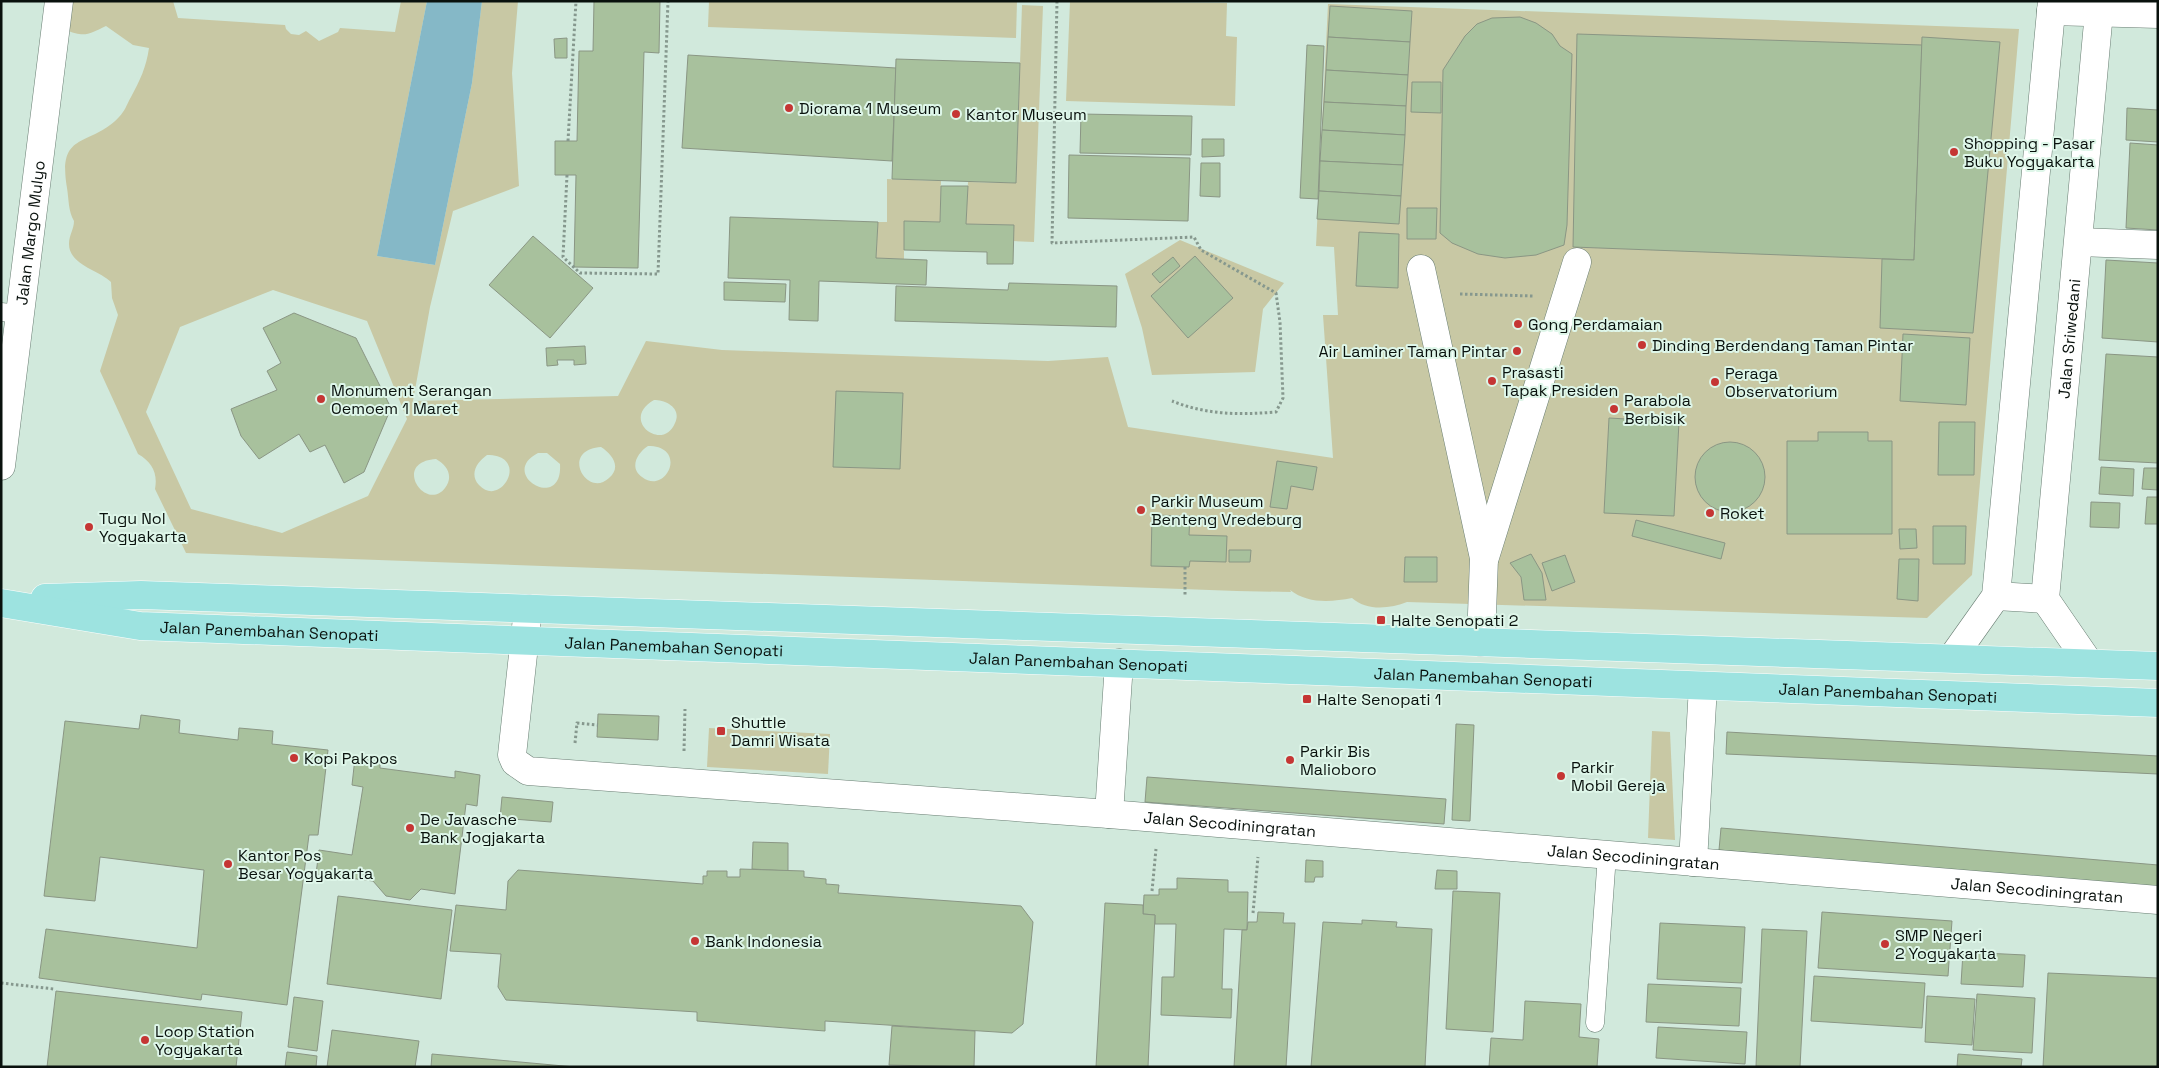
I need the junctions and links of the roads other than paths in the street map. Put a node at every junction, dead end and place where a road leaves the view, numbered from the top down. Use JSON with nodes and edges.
{"nodes":[{"id":1,"x":59,"y":1,"type":"edge"},
{"id":2,"x":2051,"y":6,"type":"edge"},
{"id":3,"x":2100,"y":7,"type":"edge"},
{"id":4,"x":2158,"y":14,"type":"edge"},
{"id":5,"x":2079,"y":242,"type":"junction"},
{"id":6,"x":2158,"y":245,"type":"edge"},
{"id":7,"x":1577,"y":262,"type":"dead end"},
{"id":8,"x":1424,"y":281,"type":"road end"},
{"id":9,"x":11,"y":313,"type":"edge"},
{"id":10,"x":1,"y":466,"type":"edge"},
{"id":11,"x":1484,"y":558,"type":"junction"},
{"id":12,"x":1996,"y":596,"type":"junction"},
{"id":13,"x":2046,"y":599,"type":"junction"},
{"id":14,"x":1,"y":602,"type":"edge"},
{"id":15,"x":528,"y":609,"type":"junction"},
{"id":16,"x":524,"y":640,"type":"junction"},
{"id":17,"x":1481,"y":642,"type":"junction"},
{"id":18,"x":1952,"y":658,"type":"junction"},
{"id":19,"x":1119,"y":663,"type":"junction"},
{"id":20,"x":2089,"y":663,"type":"junction"},
{"id":21,"x":2158,"y":666,"type":"edge"},
{"id":22,"x":1703,"y":686,"type":"junction"},
{"id":23,"x":2158,"y":703,"type":"edge"},
{"id":24,"x":1109,"y":814,"type":"junction"},
{"id":25,"x":1607,"y":855,"type":"junction"},
{"id":26,"x":1693,"y":862,"type":"junction"},
{"id":27,"x":2158,"y":900,"type":"edge"},
{"id":28,"x":1594,"y":1023,"type":"dead end"}],
"edges":[{"from":1,"to":9,"type":"street","name":"Jalan Margo Mulyo"},
{"from":2,"to":3,"type":"street"},
{"from":2,"to":12,"type":"street"},
{"from":3,"to":4,"type":"street"},
{"from":3,"to":5,"type":"street","name":"Jalan Sriwedani"},
{"from":5,"to":6,"type":"street"},
{"from":5,"to":13,"type":"street","name":"Jalan Sriwedani"},
{"from":7,"to":11,"type":"street"},
{"from":8,"to":11,"type":"street"},
{"from":9,"to":10,"type":"street","name":"Jalan Margo Mulyo"},
{"from":11,"to":17,"type":"street"},
{"from":12,"to":13,"type":"street"},
{"from":12,"to":18,"type":"street"},
{"from":13,"to":20,"type":"street"},
{"from":14,"to":15,"type":"main road","name":"Jalan Panembahan Senopati"},
{"from":14,"to":16,"type":"main road","name":"Jalan Panembahan Senopati"},
{"from":15,"to":16,"type":"street"},
{"from":15,"to":17,"type":"main road","name":"Jalan Panembahan Senopati"},
{"from":16,"to":19,"type":"main road","name":"Jalan Panembahan Senopati"},
{"from":16,"to":24,"type":"street","name":"Jalan Secodiningratan"},
{"from":17,"to":18,"type":"main road","name":"Jalan Panembahan Senopati"},
{"from":18,"to":20,"type":"main road","name":"Jalan Panembahan Senopati"},
{"from":19,"to":22,"type":"main road","name":"Jalan Panembahan Senopati"},
{"from":19,"to":24,"type":"street"},
{"from":20,"to":21,"type":"main road","name":"Jalan Panembahan Senopati"},
{"from":22,"to":23,"type":"main road","name":"Jalan Panembahan Senopati"},
{"from":22,"to":26,"type":"street"},
{"from":24,"to":25,"type":"street","name":"Jalan Secodiningratan"},
{"from":25,"to":26,"type":"street","name":"Jalan Secodiningratan"},
{"from":25,"to":28,"type":"lane"},
{"from":26,"to":27,"type":"street","name":"Jalan Secodiningratan"}]}
